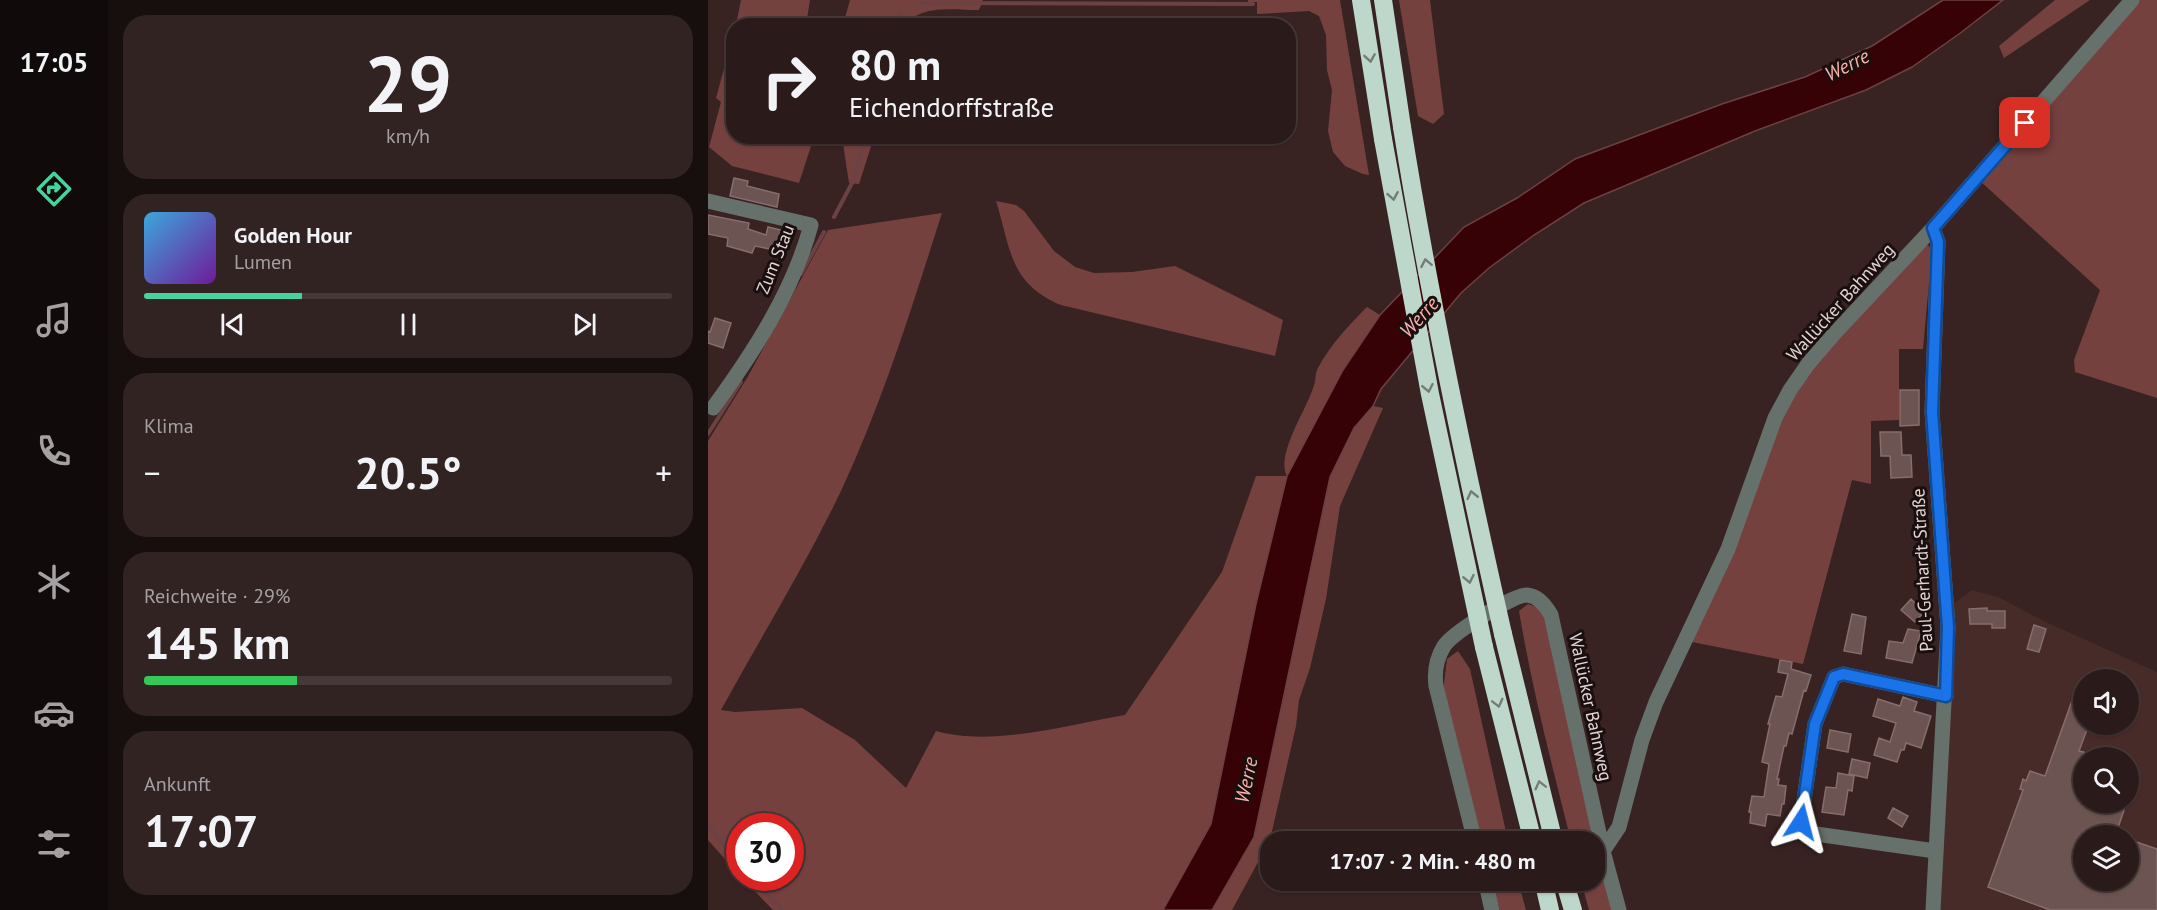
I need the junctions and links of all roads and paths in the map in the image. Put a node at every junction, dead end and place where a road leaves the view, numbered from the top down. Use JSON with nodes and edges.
{"nodes":[{"id":1,"x":1361,"y":0,"type":"edge"},
{"id":2,"x":1383,"y":0,"type":"edge"},
{"id":3,"x":2132,"y":0,"type":"edge"},
{"id":4,"x":708,"y":201,"type":"edge"},
{"id":5,"x":1933,"y":228,"type":"junction"},
{"id":6,"x":713,"y":408,"type":"dead end"},
{"id":7,"x":1946,"y":696,"type":"junction"},
{"id":8,"x":1472,"y":831,"type":"edge"},
{"id":9,"x":1530,"y":831,"type":"edge"},
{"id":10,"x":1551,"y":831,"type":"edge"},
{"id":11,"x":1599,"y":831,"type":"edge"},
{"id":12,"x":1605,"y":848,"type":"edge"},
{"id":13,"x":1935,"y":851,"type":"junction"},
{"id":14,"x":1605,"y":858,"type":"edge"},
{"id":15,"x":1488,"y":891,"type":"edge"},
{"id":16,"x":1546,"y":891,"type":"edge"},
{"id":17,"x":1567,"y":891,"type":"edge"},
{"id":18,"x":1492,"y":910,"type":"edge"},
{"id":19,"x":1550,"y":910,"type":"edge"},
{"id":20,"x":1572,"y":910,"type":"edge"},
{"id":21,"x":1619,"y":910,"type":"edge"},
{"id":22,"x":1933,"y":910,"type":"edge"}],
"edges":[{"from":1,"to":9,"type":"highway","one_way":true,"bridge":true},
{"from":10,"to":2,"type":"highway","one_way":true,"bridge":true},
{"from":3,"to":5,"type":"street","name":"Wallücker Bahnweg"},
{"from":4,"to":6,"type":"street","name":"Zum Stau"},
{"from":5,"to":7,"type":"street","name":"Paul-Gerhardt-Straße"},
{"from":5,"to":12,"type":"street","name":"Wallücker Bahnweg"},
{"from":7,"to":13,"type":"street","name":"Paul-Gerhardt-Straße"},
{"from":7,"to":13,"type":"street"},
{"from":8,"to":11,"type":"street","name":"Wallücker Bahnweg"},
{"from":13,"to":22,"type":"street","name":"Paul-Gerhardt-Straße"},
{"from":14,"to":21,"type":"street","name":"Wallücker Bahnweg"},
{"from":15,"to":18,"type":"street"},
{"from":16,"to":19,"type":"highway"},
{"from":17,"to":20,"type":"highway"}]}
